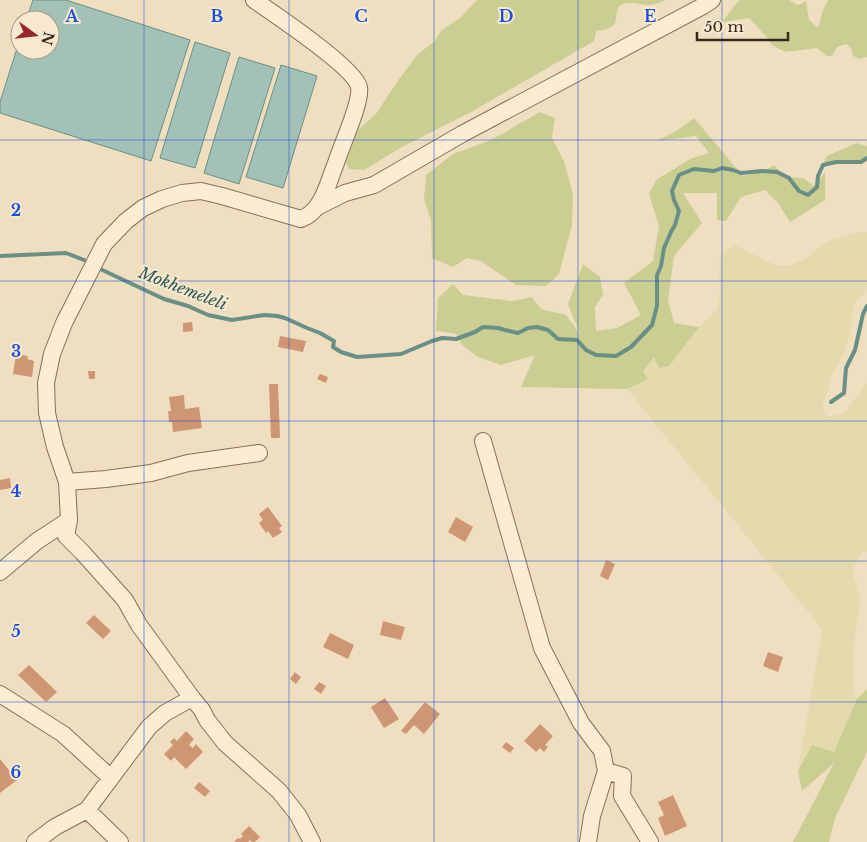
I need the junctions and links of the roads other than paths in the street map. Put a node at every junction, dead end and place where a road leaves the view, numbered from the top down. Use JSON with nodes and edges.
{"nodes":[{"id":1,"x":254,"y":0,"type":"edge"},
{"id":2,"x":712,"y":0,"type":"edge"},
{"id":3,"x":328,"y":186,"type":"junction"},
{"id":4,"x":345,"y":193,"type":"junction"},
{"id":5,"x":317,"y":207,"type":"junction"},
{"id":6,"x":483,"y":441,"type":"dead end"},
{"id":7,"x":259,"y":452,"type":"dead end"},
{"id":8,"x":67,"y":482,"type":"junction"},
{"id":9,"x":68,"y":520,"type":"junction"},
{"id":10,"x":0,"y":572,"type":"edge"},
{"id":11,"x":0,"y":694,"type":"edge"},
{"id":12,"x":192,"y":698,"type":"junction"},
{"id":13,"x":606,"y":771,"type":"junction"},
{"id":14,"x":111,"y":778,"type":"junction"},
{"id":15,"x":87,"y":810,"type":"junction"},
{"id":16,"x":35,"y":842,"type":"edge"},
{"id":17,"x":120,"y":842,"type":"edge"},
{"id":18,"x":312,"y":842,"type":"edge"},
{"id":19,"x":588,"y":842,"type":"edge"},
{"id":20,"x":650,"y":842,"type":"edge"}],
"edges":[{"from":1,"to":3,"type":"street"},
{"from":2,"to":4,"type":"street"},
{"from":3,"to":4,"type":"street"},
{"from":3,"to":5,"type":"street"},
{"from":4,"to":5,"type":"street"},
{"from":5,"to":8,"type":"street"},
{"from":6,"to":13,"type":"street"},
{"from":7,"to":8,"type":"street"},
{"from":8,"to":9,"type":"street"},
{"from":9,"to":10,"type":"street"},
{"from":9,"to":12,"type":"street"},
{"from":11,"to":14,"type":"street"},
{"from":12,"to":14,"type":"street"},
{"from":12,"to":18,"type":"street"},
{"from":13,"to":19,"type":"street"},
{"from":13,"to":20,"type":"street"},
{"from":14,"to":15,"type":"street"},
{"from":15,"to":16,"type":"street"},
{"from":15,"to":17,"type":"street"}]}
